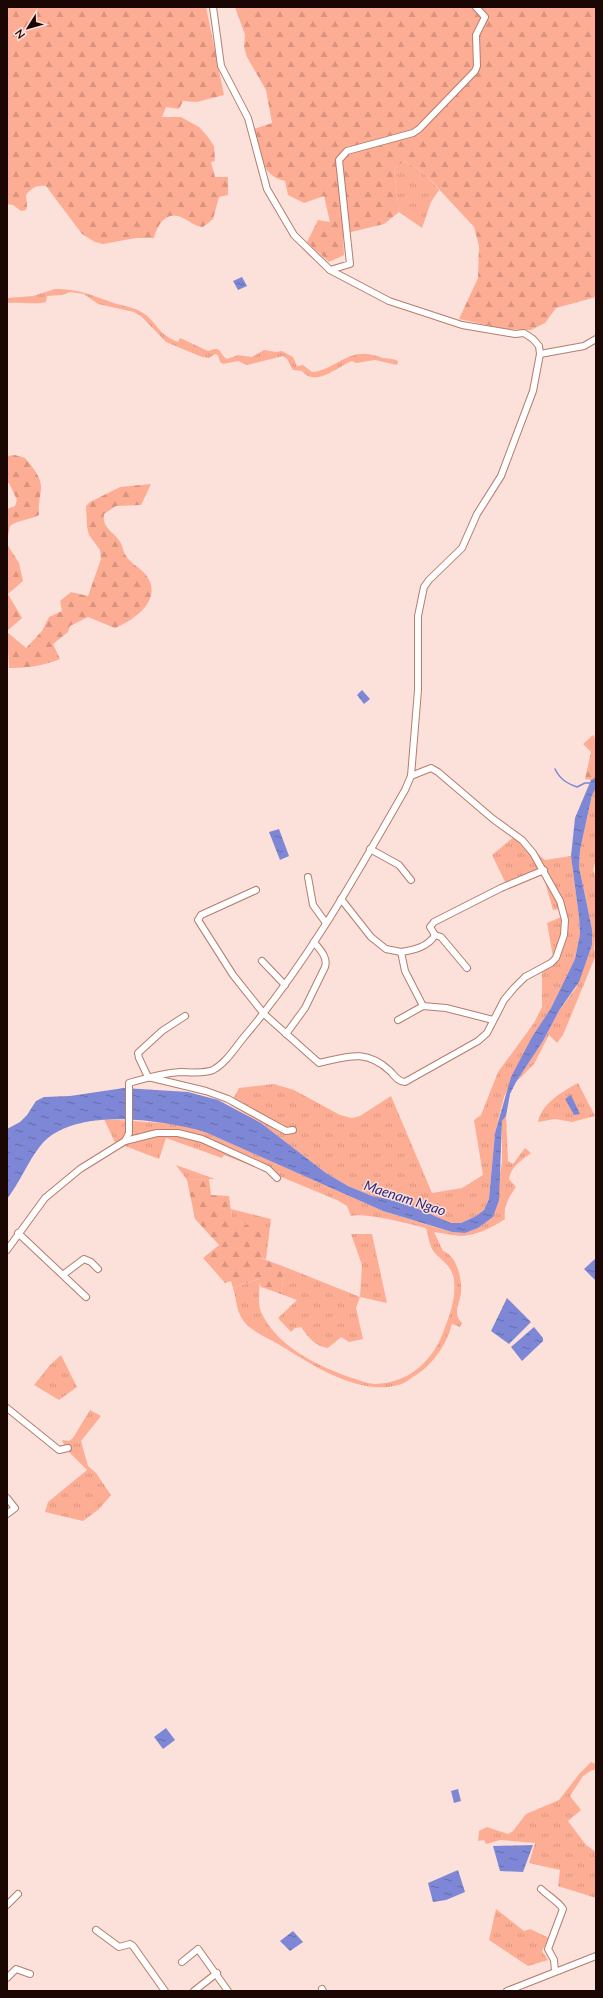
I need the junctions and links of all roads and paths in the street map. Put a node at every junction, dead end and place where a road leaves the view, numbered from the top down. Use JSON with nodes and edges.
{"nodes":[{"id":1,"x":213,"y":7,"type":"edge"},
{"id":2,"x":476,"y":7,"type":"edge"},
{"id":3,"x":330,"y":270,"type":"junction"},
{"id":4,"x":596,"y":339,"type":"edge"},
{"id":5,"x":540,"y":354,"type":"junction"},
{"id":6,"x":411,"y":776,"type":"junction"},
{"id":7,"x":370,"y":849,"type":"junction"},
{"id":8,"x":544,"y":870,"type":"junction"},
{"id":9,"x":308,"y":877,"type":"dead end"},
{"id":10,"x":411,"y":880,"type":"dead end"},
{"id":11,"x":256,"y":890,"type":"dead end"},
{"id":12,"x":341,"y":899,"type":"junction"},
{"id":13,"x":326,"y":923,"type":"junction"},
{"id":14,"x":435,"y":935,"type":"junction"},
{"id":15,"x":314,"y":942,"type":"junction"},
{"id":16,"x":401,"y":952,"type":"junction"},
{"id":17,"x":262,"y":962,"type":"dead end"},
{"id":18,"x":467,"y":968,"type":"dead end"},
{"id":19,"x":285,"y":985,"type":"junction"},
{"id":20,"x":423,"y":1006,"type":"junction"},
{"id":21,"x":264,"y":1014,"type":"junction"},
{"id":22,"x":185,"y":1016,"type":"dead end"},
{"id":23,"x":398,"y":1020,"type":"dead end"},
{"id":24,"x":493,"y":1020,"type":"junction"},
{"id":25,"x":286,"y":1034,"type":"junction"},
{"id":26,"x":148,"y":1077,"type":"junction"},
{"id":27,"x":293,"y":1130,"type":"dead end"},
{"id":28,"x":125,"y":1141,"type":"junction"},
{"id":29,"x":277,"y":1178,"type":"dead end"},
{"id":30,"x":18,"y":1233,"type":"junction"},
{"id":31,"x":7,"y":1250,"type":"edge"},
{"id":32,"x":98,"y":1269,"type":"dead end"},
{"id":33,"x":64,"y":1274,"type":"junction"},
{"id":34,"x":86,"y":1297,"type":"dead end"},
{"id":35,"x":7,"y":1408,"type":"edge"},
{"id":36,"x":68,"y":1448,"type":"dead end"},
{"id":37,"x":7,"y":1498,"type":"edge"},
{"id":38,"x":7,"y":1514,"type":"edge"},
{"id":39,"x":542,"y":1889,"type":"dead end"},
{"id":40,"x":18,"y":1894,"type":"dead end"},
{"id":41,"x":7,"y":1905,"type":"edge"},
{"id":42,"x":96,"y":1930,"type":"dead end"},
{"id":43,"x":596,"y":1956,"type":"edge"},
{"id":44,"x":182,"y":1962,"type":"dead end"},
{"id":45,"x":555,"y":1971,"type":"junction"},
{"id":46,"x":217,"y":1973,"type":"junction"},
{"id":47,"x":30,"y":1974,"type":"dead end"},
{"id":48,"x":7,"y":1978,"type":"edge"},
{"id":49,"x":162,"y":1990,"type":"edge"},
{"id":50,"x":194,"y":1991,"type":"edge"},
{"id":51,"x":228,"y":1991,"type":"edge"},
{"id":52,"x":507,"y":1991,"type":"edge"}],
"edges":[{"from":1,"to":3,"type":"street"},
{"from":2,"to":3,"type":"street"},
{"from":3,"to":5,"type":"street"},
{"from":4,"to":5,"type":"street"},
{"from":5,"to":6,"type":"street"},
{"from":6,"to":7,"type":"street"},
{"from":6,"to":8,"type":"street"},
{"from":7,"to":10,"type":"street"},
{"from":7,"to":12,"type":"street"},
{"from":8,"to":14,"type":"street"},
{"from":8,"to":24,"type":"street"},
{"from":9,"to":13,"type":"street"},
{"from":11,"to":21,"type":"street"},
{"from":12,"to":13,"type":"street"},
{"from":12,"to":16,"type":"street"},
{"from":13,"to":15,"type":"street"},
{"from":14,"to":16,"type":"street"},
{"from":14,"to":18,"type":"street"},
{"from":15,"to":19,"type":"street"},
{"from":15,"to":25,"type":"street"},
{"from":16,"to":20,"type":"street"},
{"from":17,"to":19,"type":"street"},
{"from":19,"to":21,"type":"street"},
{"from":20,"to":23,"type":"street"},
{"from":20,"to":24,"type":"street"},
{"from":21,"to":25,"type":"street"},
{"from":21,"to":26,"type":"street"},
{"from":22,"to":26,"type":"street"},
{"from":24,"to":25,"type":"street"},
{"from":26,"to":27,"type":"street"},
{"from":26,"to":28,"type":"street"},
{"from":28,"to":29,"type":"street"},
{"from":28,"to":30,"type":"street"},
{"from":30,"to":31,"type":"street"},
{"from":30,"to":33,"type":"street"},
{"from":32,"to":33,"type":"street"},
{"from":33,"to":34,"type":"street"},
{"from":35,"to":36,"type":"street"},
{"from":37,"to":38,"type":"street"},
{"from":39,"to":45,"type":"street"},
{"from":40,"to":41,"type":"street"},
{"from":42,"to":49,"type":"street"},
{"from":43,"to":45,"type":"street"},
{"from":44,"to":46,"type":"street"},
{"from":45,"to":52,"type":"street"},
{"from":46,"to":50,"type":"street"},
{"from":46,"to":51,"type":"street"},
{"from":47,"to":48,"type":"street"}]}
